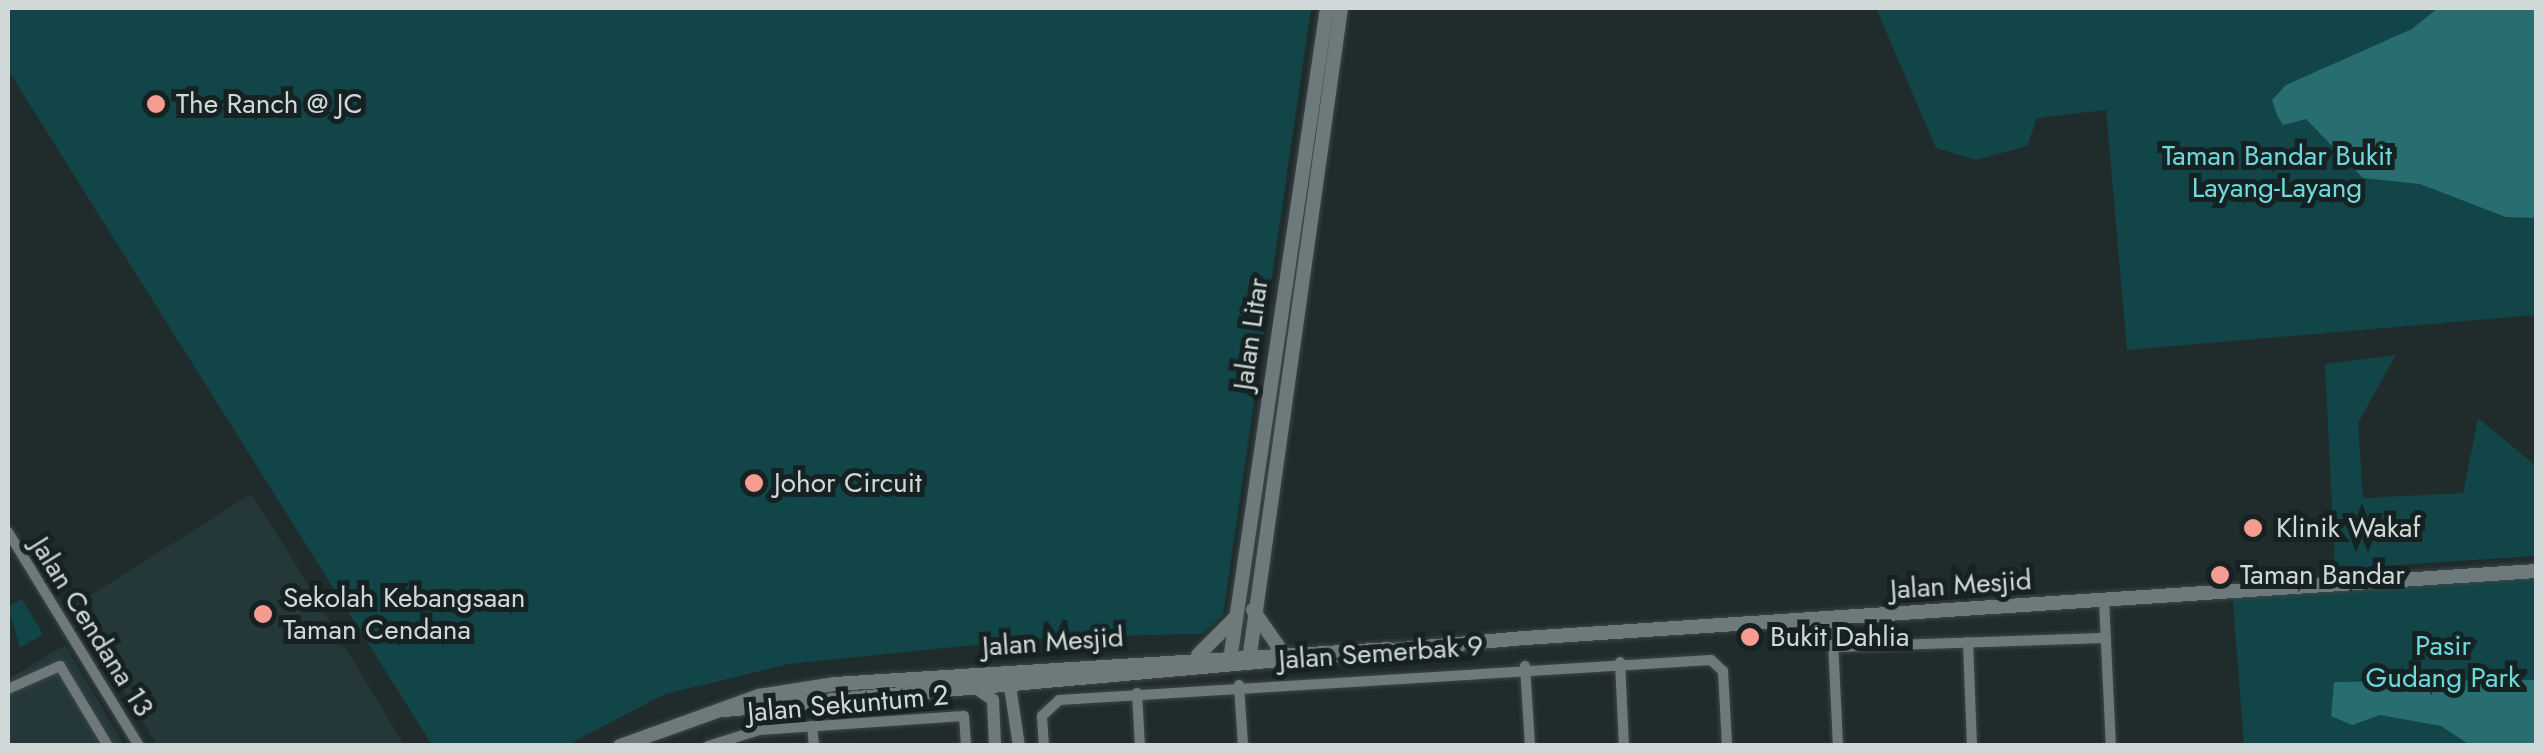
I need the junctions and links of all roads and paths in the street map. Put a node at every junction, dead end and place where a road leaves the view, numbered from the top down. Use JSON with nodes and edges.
{"nodes":[{"id":1,"x":1327,"y":8,"type":"edge"},
{"id":2,"x":1340,"y":8,"type":"edge"},
{"id":3,"x":8,"y":532,"type":"edge"},
{"id":4,"x":2536,"y":572,"type":"edge"},
{"id":5,"x":2104,"y":600,"type":"junction"},
{"id":6,"x":1253,"y":609,"type":"junction"},
{"id":7,"x":1236,"y":618,"type":"junction"},
{"id":8,"x":1832,"y":619,"type":"junction"},
{"id":9,"x":2106,"y":638,"type":"junction"},
{"id":10,"x":1968,"y":642,"type":"junction"},
{"id":11,"x":1833,"y":647,"type":"junction"},
{"id":12,"x":1389,"y":648,"type":"junction"},
{"id":13,"x":1280,"y":649,"type":"junction"},
{"id":14,"x":1197,"y":656,"type":"junction"},
{"id":15,"x":1249,"y":659,"type":"junction"},
{"id":16,"x":1230,"y":661,"type":"junction"},
{"id":17,"x":1620,"y":662,"type":"junction"},
{"id":18,"x":1525,"y":666,"type":"junction"},
{"id":19,"x":1000,"y":670,"type":"junction"},
{"id":20,"x":1013,"y":685,"type":"junction"},
{"id":21,"x":1240,"y":686,"type":"junction"},
{"id":22,"x":976,"y":688,"type":"junction"},
{"id":23,"x":8,"y":690,"type":"edge"},
{"id":24,"x":1137,"y":693,"type":"junction"},
{"id":25,"x":724,"y":710,"type":"junction"},
{"id":26,"x":1017,"y":722,"type":"junction"},
{"id":27,"x":994,"y":724,"type":"junction"},
{"id":28,"x":812,"y":726,"type":"junction"},
{"id":29,"x":722,"y":743,"type":"edge"},
{"id":30,"x":108,"y":746,"type":"edge"},
{"id":31,"x":139,"y":746,"type":"edge"},
{"id":32,"x":620,"y":746,"type":"edge"},
{"id":33,"x":708,"y":746,"type":"edge"},
{"id":34,"x":814,"y":746,"type":"edge"},
{"id":35,"x":966,"y":746,"type":"edge"},
{"id":36,"x":996,"y":746,"type":"edge"},
{"id":37,"x":1018,"y":746,"type":"edge"},
{"id":38,"x":1044,"y":746,"type":"edge"},
{"id":39,"x":1140,"y":746,"type":"edge"},
{"id":40,"x":1243,"y":746,"type":"edge"},
{"id":41,"x":1530,"y":746,"type":"edge"},
{"id":42,"x":1624,"y":746,"type":"edge"},
{"id":43,"x":1727,"y":746,"type":"edge"},
{"id":44,"x":1838,"y":746,"type":"edge"},
{"id":45,"x":1972,"y":746,"type":"edge"},
{"id":46,"x":2111,"y":746,"type":"edge"}],
"edges":[{"from":1,"to":7,"type":"main road","name":"Jalan Litar"},
{"from":2,"to":6,"type":"main road","name":"Jalan Litar"},
{"from":3,"to":31,"type":"street","name":"Jalan Cendana 13"},
{"from":4,"to":5,"type":"main road","name":"Jalan Mesjid"},
{"from":5,"to":8,"type":"main road","name":"Jalan Mesjid"},
{"from":5,"to":9,"type":"street"},
{"from":6,"to":13,"type":"main road"},
{"from":6,"to":15,"type":"main road","name":"Jalan Litar"},
{"from":7,"to":14,"type":"main road"},
{"from":7,"to":16,"type":"main road","name":"Jalan Litar"},
{"from":8,"to":11,"type":"street"},
{"from":8,"to":12,"type":"main road","name":"Jalan Mesjid"},
{"from":9,"to":10,"type":"street"},
{"from":9,"to":46,"type":"street"},
{"from":10,"to":11,"type":"street"},
{"from":10,"to":45,"type":"street"},
{"from":11,"to":44,"type":"street"},
{"from":12,"to":13,"type":"main road","name":"Jalan Mesjid"},
{"from":12,"to":15,"type":"main road","name":"Jalan Mesjid"},
{"from":13,"to":15,"type":"main road","name":"Jalan Mesjid"},
{"from":14,"to":16,"type":"main road","name":"Jalan Mesjid"},
{"from":14,"to":19,"type":"main road","name":"Jalan Mesjid"},
{"from":15,"to":16,"type":"main road","name":"Jalan Mesjid"},
{"from":16,"to":20,"type":"main road","name":"Jalan Mesjid"},
{"from":17,"to":18,"type":"street","name":"Jalan Semerbak 9"},
{"from":17,"to":42,"type":"street"},
{"from":17,"to":43,"type":"street","name":"Jalan Semerbak 9"},
{"from":18,"to":21,"type":"street","name":"Jalan Semerbak 9"},
{"from":18,"to":41,"type":"street"},
{"from":19,"to":20,"type":"street"},
{"from":19,"to":25,"type":"main road","name":"Jalan Mesjid"},
{"from":20,"to":22,"type":"main road","name":"Jalan Mesjid"},
{"from":20,"to":26,"type":"street"},
{"from":21,"to":24,"type":"street","name":"Jalan Semerbak 9"},
{"from":21,"to":40,"type":"street"},
{"from":22,"to":25,"type":"main road","name":"Jalan Mesjid"},
{"from":22,"to":27,"type":"street"},
{"from":23,"to":30,"type":"street"},
{"from":24,"to":38,"type":"street","name":"Jalan Semerbak 9"},
{"from":24,"to":39,"type":"street"},
{"from":25,"to":32,"type":"main road","name":"Jalan Mesjid"},
{"from":26,"to":27,"type":"street"},
{"from":26,"to":37,"type":"street"},
{"from":27,"to":36,"type":"street"},
{"from":28,"to":29,"type":"street","name":"Jalan Sekuntum 2"},
{"from":28,"to":34,"type":"street"},
{"from":28,"to":35,"type":"street","name":"Jalan Sekuntum 2"},
{"from":29,"to":33,"type":"street","name":"Jalan Sekuntum 2"}]}
